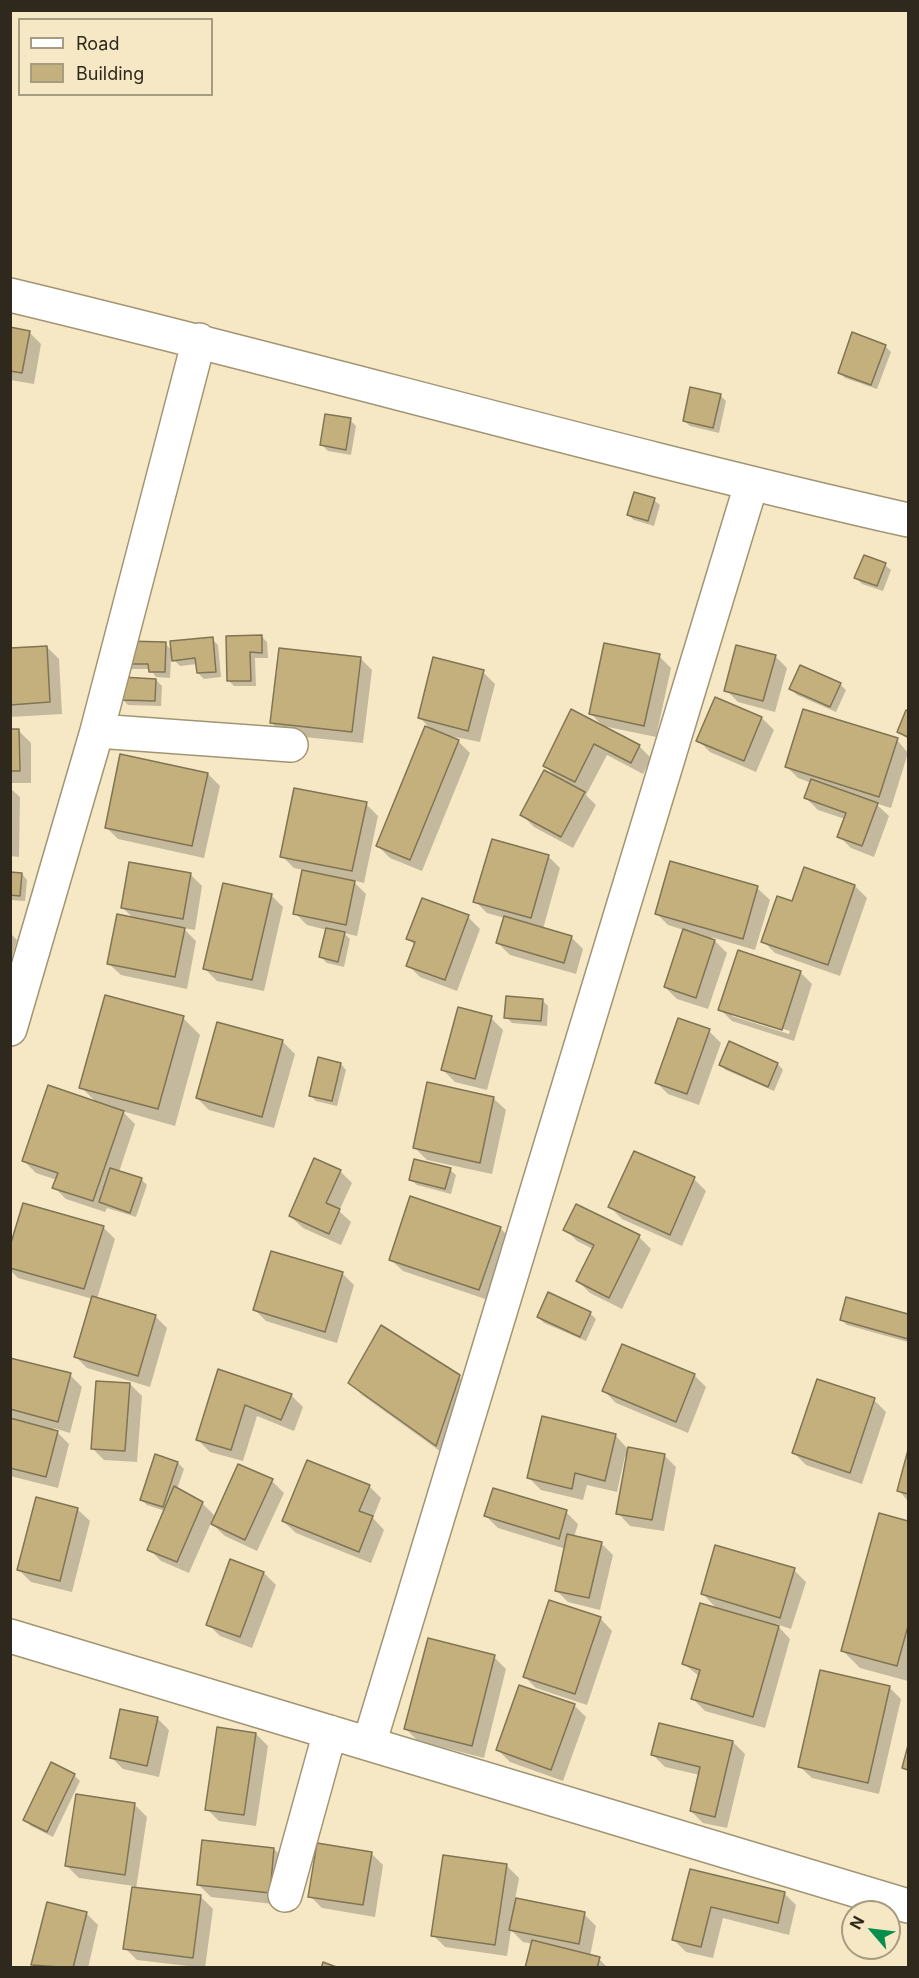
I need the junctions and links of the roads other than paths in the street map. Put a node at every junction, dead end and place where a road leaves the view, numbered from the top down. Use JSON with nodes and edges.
{"nodes":[{"id":1,"x":10,"y":295,"type":"edge"},
{"id":2,"x":199,"y":340,"type":"junction"},
{"id":3,"x":752,"y":484,"type":"junction"},
{"id":4,"x":909,"y":520,"type":"edge"},
{"id":5,"x":97,"y":731,"type":"junction"},
{"id":6,"x":291,"y":745,"type":"dead end"},
{"id":7,"x":10,"y":1029,"type":"edge"},
{"id":8,"x":10,"y":1636,"type":"edge"},
{"id":9,"x":330,"y":1732,"type":"junction"},
{"id":10,"x":369,"y":1744,"type":"junction"},
{"id":11,"x":285,"y":1895,"type":"dead end"},
{"id":12,"x":909,"y":1906,"type":"edge"}],
"edges":[{"from":1,"to":2,"type":"street"},
{"from":2,"to":3,"type":"street"},
{"from":2,"to":5,"type":"street"},
{"from":3,"to":4,"type":"street"},
{"from":3,"to":10,"type":"street"},
{"from":5,"to":6,"type":"street"},
{"from":5,"to":7,"type":"street"},
{"from":8,"to":9,"type":"street"},
{"from":9,"to":10,"type":"street"},
{"from":9,"to":11,"type":"street"},
{"from":10,"to":12,"type":"street"}]}
